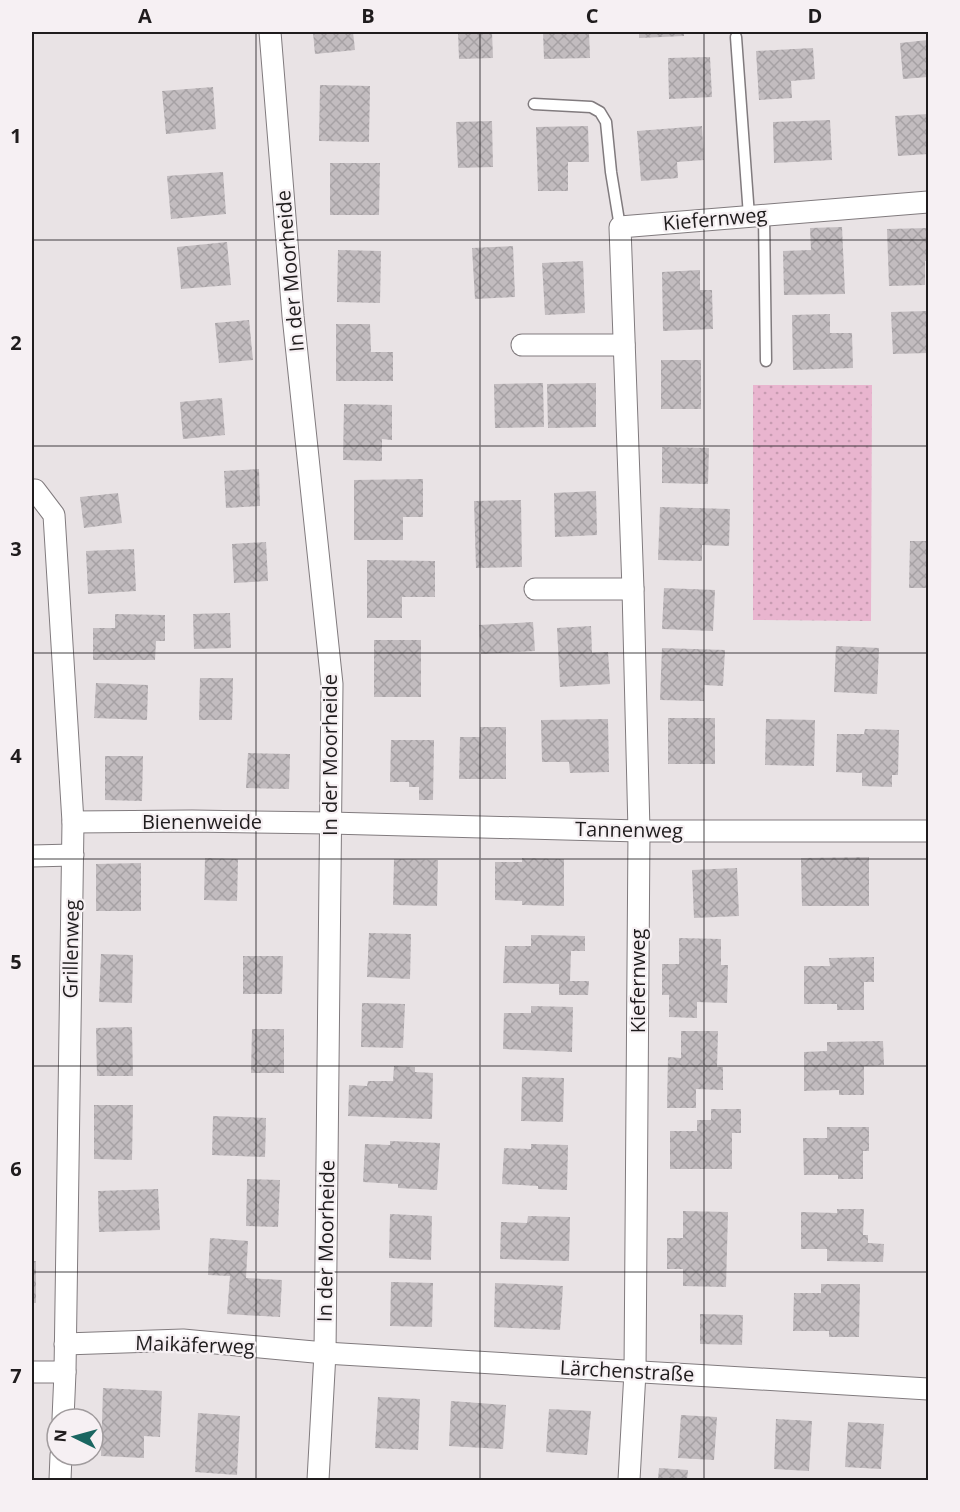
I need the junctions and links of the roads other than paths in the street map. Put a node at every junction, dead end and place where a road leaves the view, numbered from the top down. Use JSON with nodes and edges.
{"nodes":[{"id":1,"x":270,"y":32,"type":"edge"},
{"id":2,"x":736,"y":37,"type":"dead end"},
{"id":3,"x":534,"y":104,"type":"dead end"},
{"id":4,"x":928,"y":202,"type":"edge"},
{"id":5,"x":757,"y":216,"type":"junction"},
{"id":6,"x":620,"y":227,"type":"junction"},
{"id":7,"x":522,"y":345,"type":"dead end"},
{"id":8,"x":624,"y":345,"type":"junction"},
{"id":9,"x":766,"y":361,"type":"dead end"},
{"id":10,"x":32,"y":490,"type":"edge"},
{"id":11,"x":535,"y":589,"type":"dead end"},
{"id":12,"x":633,"y":589,"type":"junction"},
{"id":13,"x":73,"y":822,"type":"junction"},
{"id":14,"x":330,"y":823,"type":"junction"},
{"id":15,"x":639,"y":831,"type":"junction"},
{"id":16,"x":928,"y":831,"type":"edge"},
{"id":17,"x":73,"y":855,"type":"junction"},
{"id":18,"x":32,"y":856,"type":"edge"},
{"id":19,"x":65,"y":1344,"type":"junction"},
{"id":20,"x":325,"y":1353,"type":"junction"},
{"id":21,"x":32,"y":1372,"type":"edge"},
{"id":22,"x":65,"y":1372,"type":"junction"},
{"id":23,"x":635,"y":1372,"type":"junction"},
{"id":24,"x":928,"y":1389,"type":"edge"},
{"id":25,"x":64,"y":1407,"type":"edge"},
{"id":26,"x":318,"y":1480,"type":"edge"},
{"id":27,"x":629,"y":1480,"type":"edge"}],
"edges":[{"from":1,"to":14,"type":"street","name":"In der Moorheide"},
{"from":2,"to":5,"type":"lane"},
{"from":3,"to":6,"type":"lane"},
{"from":4,"to":5,"type":"street","name":"Kiefernweg"},
{"from":5,"to":6,"type":"street","name":"Kiefernweg"},
{"from":5,"to":9,"type":"lane"},
{"from":6,"to":8,"type":"street","name":"Kiefernweg"},
{"from":7,"to":8,"type":"street"},
{"from":8,"to":12,"type":"street","name":"Kiefernweg"},
{"from":10,"to":13,"type":"street","name":"Grillenweg"},
{"from":11,"to":12,"type":"street"},
{"from":12,"to":15,"type":"street","name":"Kiefernweg"},
{"from":13,"to":14,"type":"street","name":"Bienenweide"},
{"from":13,"to":17,"type":"street","name":"Grillenweg"},
{"from":14,"to":15,"type":"street","name":"Tannenweg"},
{"from":14,"to":20,"type":"street","name":"In der Moorheide"},
{"from":15,"to":16,"type":"street","name":"Tannenweg"},
{"from":15,"to":23,"type":"street","name":"Kiefernweg"},
{"from":17,"to":18,"type":"street"},
{"from":17,"to":19,"type":"street","name":"Grillenweg"},
{"from":19,"to":20,"type":"street","name":"Maikäferweg"},
{"from":19,"to":22,"type":"street","name":"Grillenweg"},
{"from":20,"to":23,"type":"street","name":"Lärchenstraße"},
{"from":20,"to":26,"type":"street","name":"In der Moorheide"},
{"from":21,"to":22,"type":"street"},
{"from":22,"to":25,"type":"street","name":"Grillenweg"},
{"from":23,"to":24,"type":"street","name":"Lärchenstraße"},
{"from":23,"to":27,"type":"street","name":"Kiefernweg"}]}
